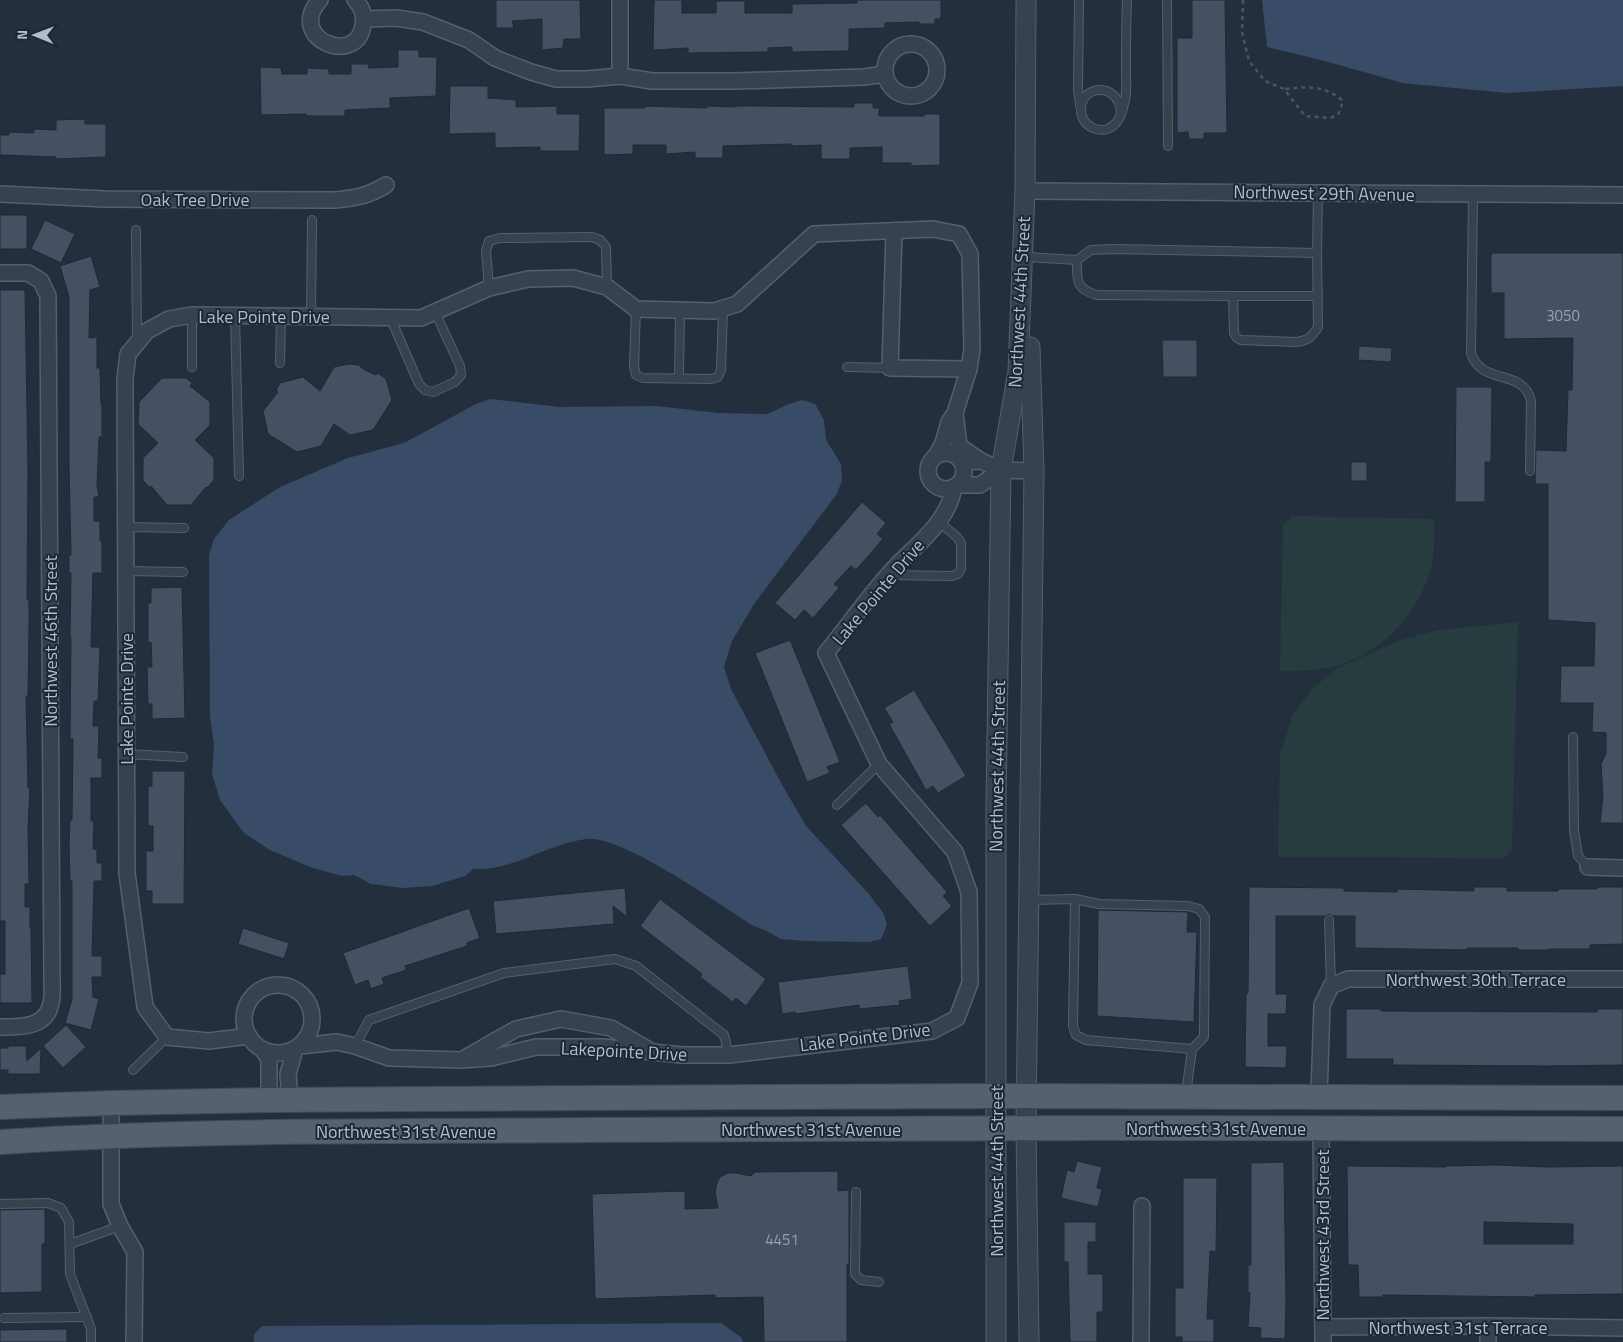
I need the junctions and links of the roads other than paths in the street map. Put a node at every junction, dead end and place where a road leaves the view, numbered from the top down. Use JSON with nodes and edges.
{"nodes":[{"id":1,"x":320,"y":0,"type":"edge"},
{"id":2,"x":355,"y":0,"type":"edge"},
{"id":3,"x":620,"y":0,"type":"edge"},
{"id":4,"x":1026,"y":0,"type":"edge"},
{"id":5,"x":1079,"y":0,"type":"edge"},
{"id":6,"x":1127,"y":0,"type":"edge"},
{"id":7,"x":1168,"y":0,"type":"edge"},
{"id":8,"x":364,"y":19,"type":"junction"},
{"id":9,"x":885,"y":74,"type":"dead end"},
{"id":10,"x":620,"y":76,"type":"junction"},
{"id":11,"x":1081,"y":108,"type":"junction"},
{"id":12,"x":1121,"y":112,"type":"junction"},
{"id":13,"x":1168,"y":146,"type":"dead end"},
{"id":14,"x":386,"y":185,"type":"dead end"},
{"id":15,"x":1026,"y":191,"type":"junction"},
{"id":16,"x":1318,"y":193,"type":"junction"},
{"id":17,"x":0,"y":194,"type":"edge"},
{"id":18,"x":1473,"y":195,"type":"junction"},
{"id":19,"x":1623,"y":195,"type":"edge"},
{"id":20,"x":312,"y":220,"type":"dead end"},
{"id":21,"x":136,"y":230,"type":"dead end"},
{"id":22,"x":894,"y":231,"type":"junction"},
{"id":23,"x":1317,"y":252,"type":"junction"},
{"id":24,"x":1028,"y":257,"type":"junction"},
{"id":25,"x":1077,"y":260,"type":"junction"},
{"id":26,"x":0,"y":273,"type":"edge"},
{"id":27,"x":607,"y":287,"type":"junction"},
{"id":28,"x":489,"y":288,"type":"junction"},
{"id":29,"x":1233,"y":296,"type":"junction"},
{"id":30,"x":1318,"y":296,"type":"junction"},
{"id":31,"x":723,"y":308,"type":"junction"},
{"id":32,"x":636,"y":309,"type":"junction"},
{"id":33,"x":680,"y":310,"type":"junction"},
{"id":34,"x":435,"y":312,"type":"junction"},
{"id":35,"x":192,"y":315,"type":"junction"},
{"id":36,"x":235,"y":316,"type":"junction"},
{"id":37,"x":281,"y":316,"type":"junction"},
{"id":38,"x":311,"y":316,"type":"junction"},
{"id":39,"x":390,"y":317,"type":"junction"},
{"id":40,"x":137,"y":343,"type":"junction"},
{"id":41,"x":280,"y":363,"type":"dead end"},
{"id":42,"x":192,"y":367,"type":"dead end"},
{"id":43,"x":847,"y":368,"type":"dead end"},
{"id":44,"x":890,"y":368,"type":"junction"},
{"id":45,"x":968,"y":369,"type":"junction"},
{"id":46,"x":679,"y":378,"type":"junction"},
{"id":47,"x":955,"y":413,"type":"junction"},
{"id":48,"x":958,"y":446,"type":"junction"},
{"id":49,"x":940,"y":450,"type":"junction"},
{"id":50,"x":982,"y":461,"type":"junction"},
{"id":51,"x":962,"y":462,"type":"junction"},
{"id":52,"x":1001,"y":470,"type":"junction"},
{"id":53,"x":1034,"y":470,"type":"junction"},
{"id":54,"x":1530,"y":471,"type":"dead end"},
{"id":55,"x":239,"y":476,"type":"dead end"},
{"id":56,"x":956,"y":486,"type":"junction"},
{"id":57,"x":938,"y":487,"type":"junction"},
{"id":58,"x":939,"y":522,"type":"junction"},
{"id":59,"x":126,"y":527,"type":"junction"},
{"id":60,"x":184,"y":528,"type":"dead end"},
{"id":61,"x":126,"y":571,"type":"junction"},
{"id":62,"x":183,"y":572,"type":"dead end"},
{"id":63,"x":888,"y":575,"type":"junction"},
{"id":64,"x":1573,"y":736,"type":"dead end"},
{"id":65,"x":126,"y":754,"type":"junction"},
{"id":66,"x":183,"y":757,"type":"dead end"},
{"id":67,"x":879,"y":764,"type":"junction"},
{"id":68,"x":838,"y":805,"type":"dead end"},
{"id":69,"x":1588,"y":867,"type":"joint"},
{"id":70,"x":1623,"y":868,"type":"edge"},
{"id":71,"x":1075,"y":899,"type":"junction"},
{"id":72,"x":1030,"y":900,"type":"junction"},
{"id":73,"x":1329,"y":920,"type":"dead end"},
{"id":74,"x":1623,"y":979,"type":"edge"},
{"id":75,"x":1331,"y":986,"type":"junction"},
{"id":76,"x":312,"y":1023,"type":"junction"},
{"id":77,"x":0,"y":1027,"type":"edge"},
{"id":78,"x":249,"y":1036,"type":"junction"},
{"id":79,"x":167,"y":1037,"type":"junction"},
{"id":80,"x":337,"y":1042,"type":"junction"},
{"id":81,"x":355,"y":1046,"type":"junction"},
{"id":82,"x":789,"y":1047,"type":"joint"},
{"id":83,"x":297,"y":1048,"type":"junction"},
{"id":84,"x":1192,"y":1049,"type":"junction"},
{"id":85,"x":263,"y":1050,"type":"junction"},
{"id":86,"x":652,"y":1052,"type":"junction"},
{"id":87,"x":730,"y":1055,"type":"junction"},
{"id":88,"x":461,"y":1060,"type":"junction"},
{"id":89,"x":133,"y":1070,"type":"dead end"},
{"id":90,"x":997,"y":1096,"type":"junction"},
{"id":91,"x":1027,"y":1096,"type":"junction"},
{"id":92,"x":1186,"y":1096,"type":"junction"},
{"id":93,"x":1319,"y":1096,"type":"junction"},
{"id":94,"x":1623,"y":1098,"type":"edge"},
{"id":95,"x":279,"y":1100,"type":"junction"},
{"id":96,"x":111,"y":1103,"type":"junction"},
{"id":97,"x":0,"y":1108,"type":"edge"},
{"id":98,"x":996,"y":1127,"type":"junction"},
{"id":99,"x":1026,"y":1128,"type":"junction"},
{"id":100,"x":1321,"y":1128,"type":"junction"},
{"id":101,"x":1623,"y":1129,"type":"edge"},
{"id":102,"x":111,"y":1135,"type":"junction"},
{"id":103,"x":0,"y":1142,"type":"edge"},
{"id":104,"x":856,"y":1192,"type":"dead end"},
{"id":105,"x":0,"y":1204,"type":"edge"},
{"id":106,"x":1142,"y":1206,"type":"dead end"},
{"id":107,"x":120,"y":1226,"type":"junction"},
{"id":108,"x":70,"y":1244,"type":"junction"},
{"id":109,"x":878,"y":1282,"type":"dead end"},
{"id":110,"x":87,"y":1317,"type":"junction"},
{"id":111,"x":4,"y":1318,"type":"dead end"},
{"id":112,"x":1488,"y":1326,"type":"junction"},
{"id":113,"x":1623,"y":1328,"type":"edge"},
{"id":114,"x":1323,"y":1334,"type":"edge"},
{"id":115,"x":91,"y":1342,"type":"edge"},
{"id":116,"x":134,"y":1342,"type":"edge"},
{"id":117,"x":996,"y":1342,"type":"edge"},
{"id":118,"x":1029,"y":1342,"type":"edge"},
{"id":119,"x":1142,"y":1342,"type":"edge"},
{"id":120,"x":1488,"y":1342,"type":"edge"}],
"edges":[{"from":1,"to":8,"type":"street"},
{"from":2,"to":8,"type":"street"},
{"from":3,"to":10,"type":"street"},
{"from":4,"to":15,"type":"street","name":"Northwest 44th Street"},
{"from":5,"to":11,"type":"lane"},
{"from":6,"to":12,"type":"lane"},
{"from":7,"to":13,"type":"lane"},
{"from":8,"to":10,"type":"street"},
{"from":9,"to":10,"type":"street"},
{"from":11,"to":12,"type":"lane"},
{"from":11,"to":12,"type":"lane"},
{"from":14,"to":17,"type":"street","name":"Oak Tree Drive"},
{"from":15,"to":16,"type":"street","name":"Northwest 29th Avenue"},
{"from":15,"to":24,"type":"street","name":"Northwest 44th Street"},
{"from":15,"to":52,"type":"street","name":"Northwest 44th Street"},
{"from":16,"to":18,"type":"street","name":"Northwest 29th Avenue"},
{"from":16,"to":23,"type":"lane"},
{"from":18,"to":19,"type":"street","name":"Northwest 29th Avenue"},
{"from":18,"to":54,"type":"lane"},
{"from":20,"to":38,"type":"lane"},
{"from":21,"to":40,"type":"lane"},
{"from":22,"to":31,"type":"street"},
{"from":22,"to":44,"type":"street"},
{"from":22,"to":45,"type":"street"},
{"from":23,"to":25,"type":"lane"},
{"from":23,"to":30,"type":"lane"},
{"from":24,"to":25,"type":"lane"},
{"from":24,"to":53,"type":"street","name":"Northwest 44th Street"},
{"from":25,"to":29,"type":"lane"},
{"from":26,"to":77,"type":"street","name":"Northwest 46th Street"},
{"from":27,"to":28,"type":"street","name":"Lake Pointe Drive"},
{"from":27,"to":28,"type":"lane"},
{"from":27,"to":32,"type":"street","name":"Lake Pointe Drive"},
{"from":28,"to":34,"type":"street","name":"Lake Pointe Drive"},
{"from":29,"to":30,"type":"lane"},
{"from":29,"to":30,"type":"lane"},
{"from":31,"to":33,"type":"street"},
{"from":31,"to":46,"type":"lane"},
{"from":32,"to":33,"type":"street"},
{"from":32,"to":46,"type":"lane"},
{"from":33,"to":46,"type":"lane"},
{"from":34,"to":39,"type":"street","name":"Lake Pointe Drive"},
{"from":34,"to":39,"type":"lane"},
{"from":35,"to":36,"type":"street","name":"Lake Pointe Drive"},
{"from":35,"to":40,"type":"street","name":"Lake Pointe Drive"},
{"from":35,"to":42,"type":"lane"},
{"from":36,"to":37,"type":"street","name":"Lake Pointe Drive"},
{"from":36,"to":55,"type":"lane"},
{"from":37,"to":38,"type":"street","name":"Lake Pointe Drive"},
{"from":37,"to":41,"type":"lane"},
{"from":38,"to":39,"type":"street","name":"Lake Pointe Drive"},
{"from":40,"to":59,"type":"street","name":"Lake Pointe Drive"},
{"from":43,"to":44,"type":"lane"},
{"from":44,"to":45,"type":"street"},
{"from":45,"to":47,"type":"street"},
{"from":47,"to":48,"type":"street"},
{"from":47,"to":49,"type":"street"},
{"from":48,"to":49,"type":"street"},
{"from":48,"to":50,"type":"street"},
{"from":49,"to":51,"type":"street"},
{"from":49,"to":57,"type":"street"},
{"from":50,"to":51,"type":"street"},
{"from":50,"to":52,"type":"street"},
{"from":51,"to":56,"type":"street","name":"Lake Pointe Drive"},
{"from":52,"to":53,"type":"street"},
{"from":52,"to":56,"type":"street"},
{"from":52,"to":90,"type":"street","name":"Northwest 44th Street"},
{"from":53,"to":72,"type":"street","name":"Northwest 44th Street"},
{"from":56,"to":57,"type":"street"},
{"from":56,"to":58,"type":"street","name":"Lake Pointe Drive"},
{"from":57,"to":58,"type":"street"},
{"from":58,"to":63,"type":"street","name":"Lake Pointe Drive"},
{"from":58,"to":63,"type":"lane"},
{"from":59,"to":60,"type":"lane"},
{"from":59,"to":61,"type":"street","name":"Lake Pointe Drive"},
{"from":61,"to":62,"type":"lane"},
{"from":61,"to":65,"type":"street","name":"Lake Pointe Drive"},
{"from":63,"to":67,"type":"street","name":"Lake Pointe Drive"},
{"from":64,"to":69,"type":"lane"},
{"from":65,"to":66,"type":"lane"},
{"from":65,"to":79,"type":"street","name":"Lake Pointe Drive"},
{"from":67,"to":68,"type":"lane"},
{"from":67,"to":82,"type":"street","name":"Lake Pointe Drive"},
{"from":69,"to":70,"type":"street"},
{"from":71,"to":72,"type":"lane"},
{"from":71,"to":84,"type":"lane"},
{"from":71,"to":84,"type":"lane"},
{"from":72,"to":91,"type":"street","name":"Northwest 44th Street"},
{"from":73,"to":75,"type":"lane"},
{"from":74,"to":75,"type":"street","name":"Northwest 30th Terrace"},
{"from":75,"to":93,"type":"street"},
{"from":76,"to":78,"type":"street"},
{"from":76,"to":80,"type":"street"},
{"from":76,"to":83,"type":"street"},
{"from":78,"to":79,"type":"street"},
{"from":78,"to":85,"type":"street"},
{"from":79,"to":89,"type":"lane"},
{"from":80,"to":81,"type":"street"},
{"from":80,"to":83,"type":"street"},
{"from":81,"to":87,"type":"lane"},
{"from":81,"to":88,"type":"street"},
{"from":82,"to":87,"type":"street","name":"Lakepointe Drive"},
{"from":83,"to":85,"type":"street"},
{"from":83,"to":95,"type":"street"},
{"from":84,"to":92,"type":"lane"},
{"from":85,"to":95,"type":"street"},
{"from":86,"to":87,"type":"street","name":"Lakepointe Drive"},
{"from":86,"to":88,"type":"street","name":"Lakepointe Drive"},
{"from":86,"to":88,"type":"street"},
{"from":90,"to":91,"type":"main road","name":"Northwest 31st Avenue"},
{"from":90,"to":95,"type":"main road","name":"Northwest 31st Avenue"},
{"from":90,"to":98,"type":"street","name":"Northwest 44th Street"},
{"from":91,"to":92,"type":"main road","name":"Northwest 31st Avenue"},
{"from":91,"to":99,"type":"street","name":"Northwest 44th Street"},
{"from":92,"to":93,"type":"main road","name":"Northwest 31st Avenue"},
{"from":93,"to":94,"type":"main road","name":"Northwest 31st Avenue"},
{"from":95,"to":96,"type":"main road","name":"Northwest 31st Avenue"},
{"from":96,"to":97,"type":"main road","name":"Northwest 31st Avenue"},
{"from":96,"to":102,"type":"street"},
{"from":98,"to":99,"type":"main road","name":"Northwest 31st Avenue"},
{"from":98,"to":102,"type":"main road","name":"Northwest 31st Avenue"},
{"from":98,"to":117,"type":"street","name":"Northwest 44th Street"},
{"from":99,"to":100,"type":"main road","name":"Northwest 31st Avenue"},
{"from":99,"to":118,"type":"street","name":"Northwest 44th Street"},
{"from":100,"to":101,"type":"main road","name":"Northwest 31st Avenue"},
{"from":100,"to":114,"type":"street","name":"Northwest 43rd Street"},
{"from":102,"to":103,"type":"main road","name":"Northwest 31st Avenue"},
{"from":102,"to":107,"type":"street"},
{"from":104,"to":109,"type":"lane"},
{"from":105,"to":108,"type":"lane"},
{"from":106,"to":119,"type":"street"},
{"from":107,"to":108,"type":"lane"},
{"from":107,"to":116,"type":"street"},
{"from":108,"to":110,"type":"lane"},
{"from":110,"to":111,"type":"lane"},
{"from":110,"to":115,"type":"lane"},
{"from":112,"to":113,"type":"street","name":"Northwest 31st Terrace"},
{"from":112,"to":114,"type":"street","name":"Northwest 31st Terrace"},
{"from":112,"to":120,"type":"street"}]}
